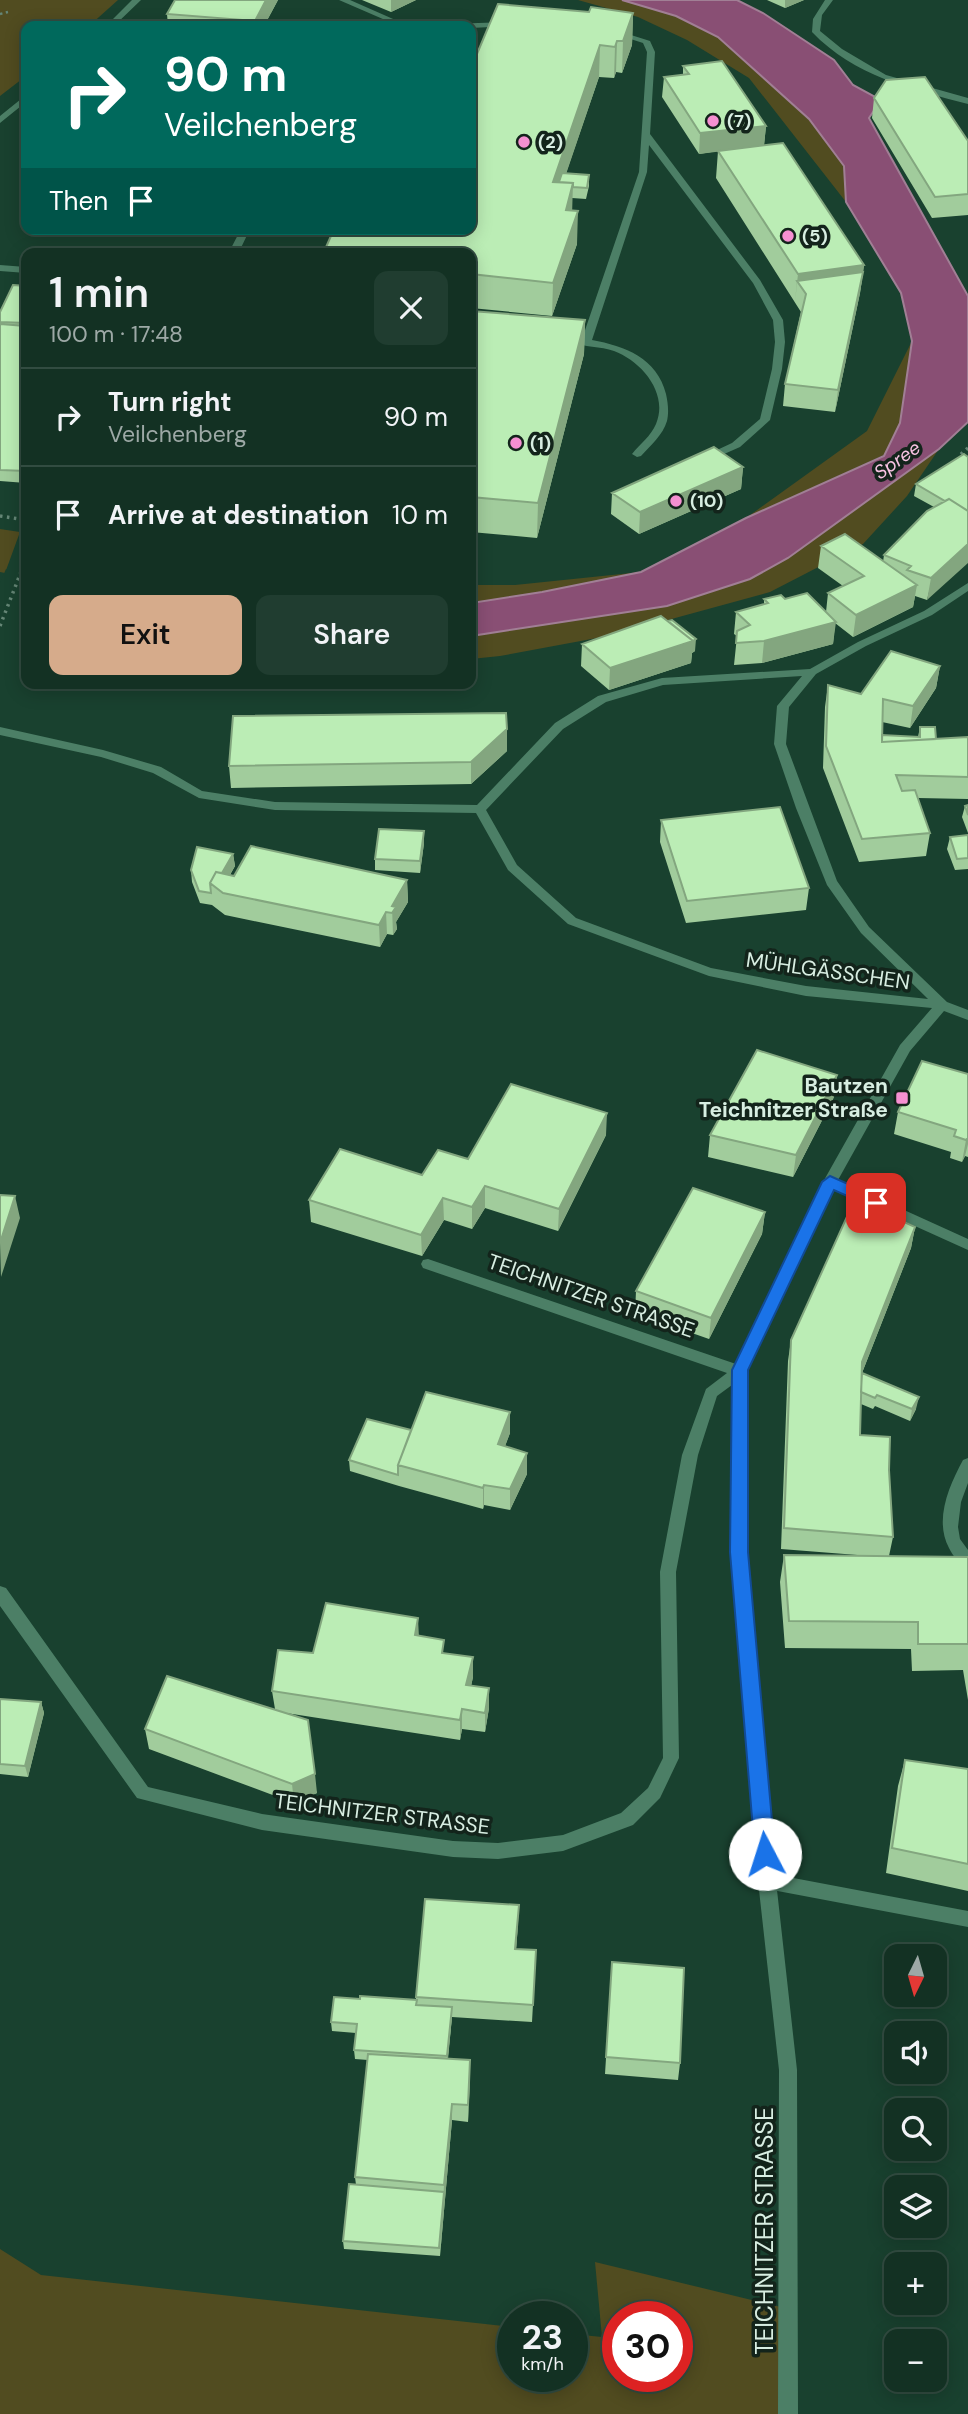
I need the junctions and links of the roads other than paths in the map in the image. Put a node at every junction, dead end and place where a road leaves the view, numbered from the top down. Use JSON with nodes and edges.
{"nodes":[{"id":1,"x":137,"y":0,"type":"edge"},
{"id":2,"x":343,"y":0,"type":"edge"},
{"id":3,"x":829,"y":0,"type":"edge"},
{"id":4,"x":115,"y":21,"type":"edge"},
{"id":5,"x":393,"y":21,"type":"edge"},
{"id":6,"x":512,"y":23,"type":"edge"},
{"id":7,"x":476,"y":25,"type":"edge"},
{"id":8,"x":607,"y":30,"type":"edge"},
{"id":9,"x":968,"y":101,"type":"edge"},
{"id":10,"x":21,"y":102,"type":"edge"},
{"id":11,"x":0,"y":120,"type":"edge"},
{"id":12,"x":646,"y":135,"type":"junction"},
{"id":13,"x":0,"y":268,"type":"edge"},
{"id":14,"x":21,"y":270,"type":"edge"},
{"id":15,"x":560,"y":340,"type":"edge"},
{"id":16,"x":586,"y":342,"type":"junction"},
{"id":17,"x":637,"y":454,"type":"dead end"},
{"id":18,"x":695,"y":464,"type":"edge"},
{"id":19,"x":968,"y":586,"type":"edge"},
{"id":20,"x":812,"y":672,"type":"junction"},
{"id":21,"x":0,"y":731,"type":"edge"},
{"id":22,"x":480,"y":809,"type":"junction"},
{"id":23,"x":942,"y":1005,"type":"junction"},
{"id":24,"x":968,"y":1015,"type":"edge"},
{"id":25,"x":830,"y":1182,"type":"junction"},
{"id":26,"x":968,"y":1245,"type":"edge"},
{"id":27,"x":428,"y":1264,"type":"dead end"},
{"id":28,"x":740,"y":1370,"type":"junction"},
{"id":29,"x":968,"y":1464,"type":"edge"},
{"id":30,"x":968,"y":1560,"type":"edge"},
{"id":31,"x":0,"y":1593,"type":"edge"},
{"id":32,"x":768,"y":1881,"type":"junction"},
{"id":33,"x":968,"y":1919,"type":"edge"},
{"id":34,"x":789,"y":2414,"type":"edge"}],
"edges":[{"from":1,"to":4,"type":"street"},
{"from":2,"to":5,"type":"street"},
{"from":3,"to":9,"type":"street"},
{"from":6,"to":7,"type":"street"},
{"from":8,"to":12,"type":"street"},
{"from":10,"to":11,"type":"street"},
{"from":12,"to":16,"type":"street"},
{"from":12,"to":18,"type":"street"},
{"from":13,"to":14,"type":"street"},
{"from":15,"to":16,"type":"street"},
{"from":16,"to":17,"type":"street"},
{"from":19,"to":20,"type":"street"},
{"from":20,"to":22,"type":"street"},
{"from":20,"to":23,"type":"street"},
{"from":21,"to":22,"type":"street"},
{"from":22,"to":23,"type":"street","name":"MÜHLGÄSSCHEN"},
{"from":23,"to":24,"type":"street"},
{"from":23,"to":25,"type":"street","name":"TEICHNITZER STRASSE"},
{"from":25,"to":26,"type":"street"},
{"from":25,"to":28,"type":"street","name":"TEICHNITZER STRASSE"},
{"from":27,"to":28,"type":"street","name":"TEICHNITZER STRASSE"},
{"from":28,"to":31,"type":"street","name":"TEICHNITZER STRASSE"},
{"from":28,"to":32,"type":"street","name":"TEICHNITZER STRASSE"},
{"from":29,"to":30,"type":"street"},
{"from":32,"to":33,"type":"street"},
{"from":32,"to":34,"type":"street","name":"TEICHNITZER STRASSE"}]}
